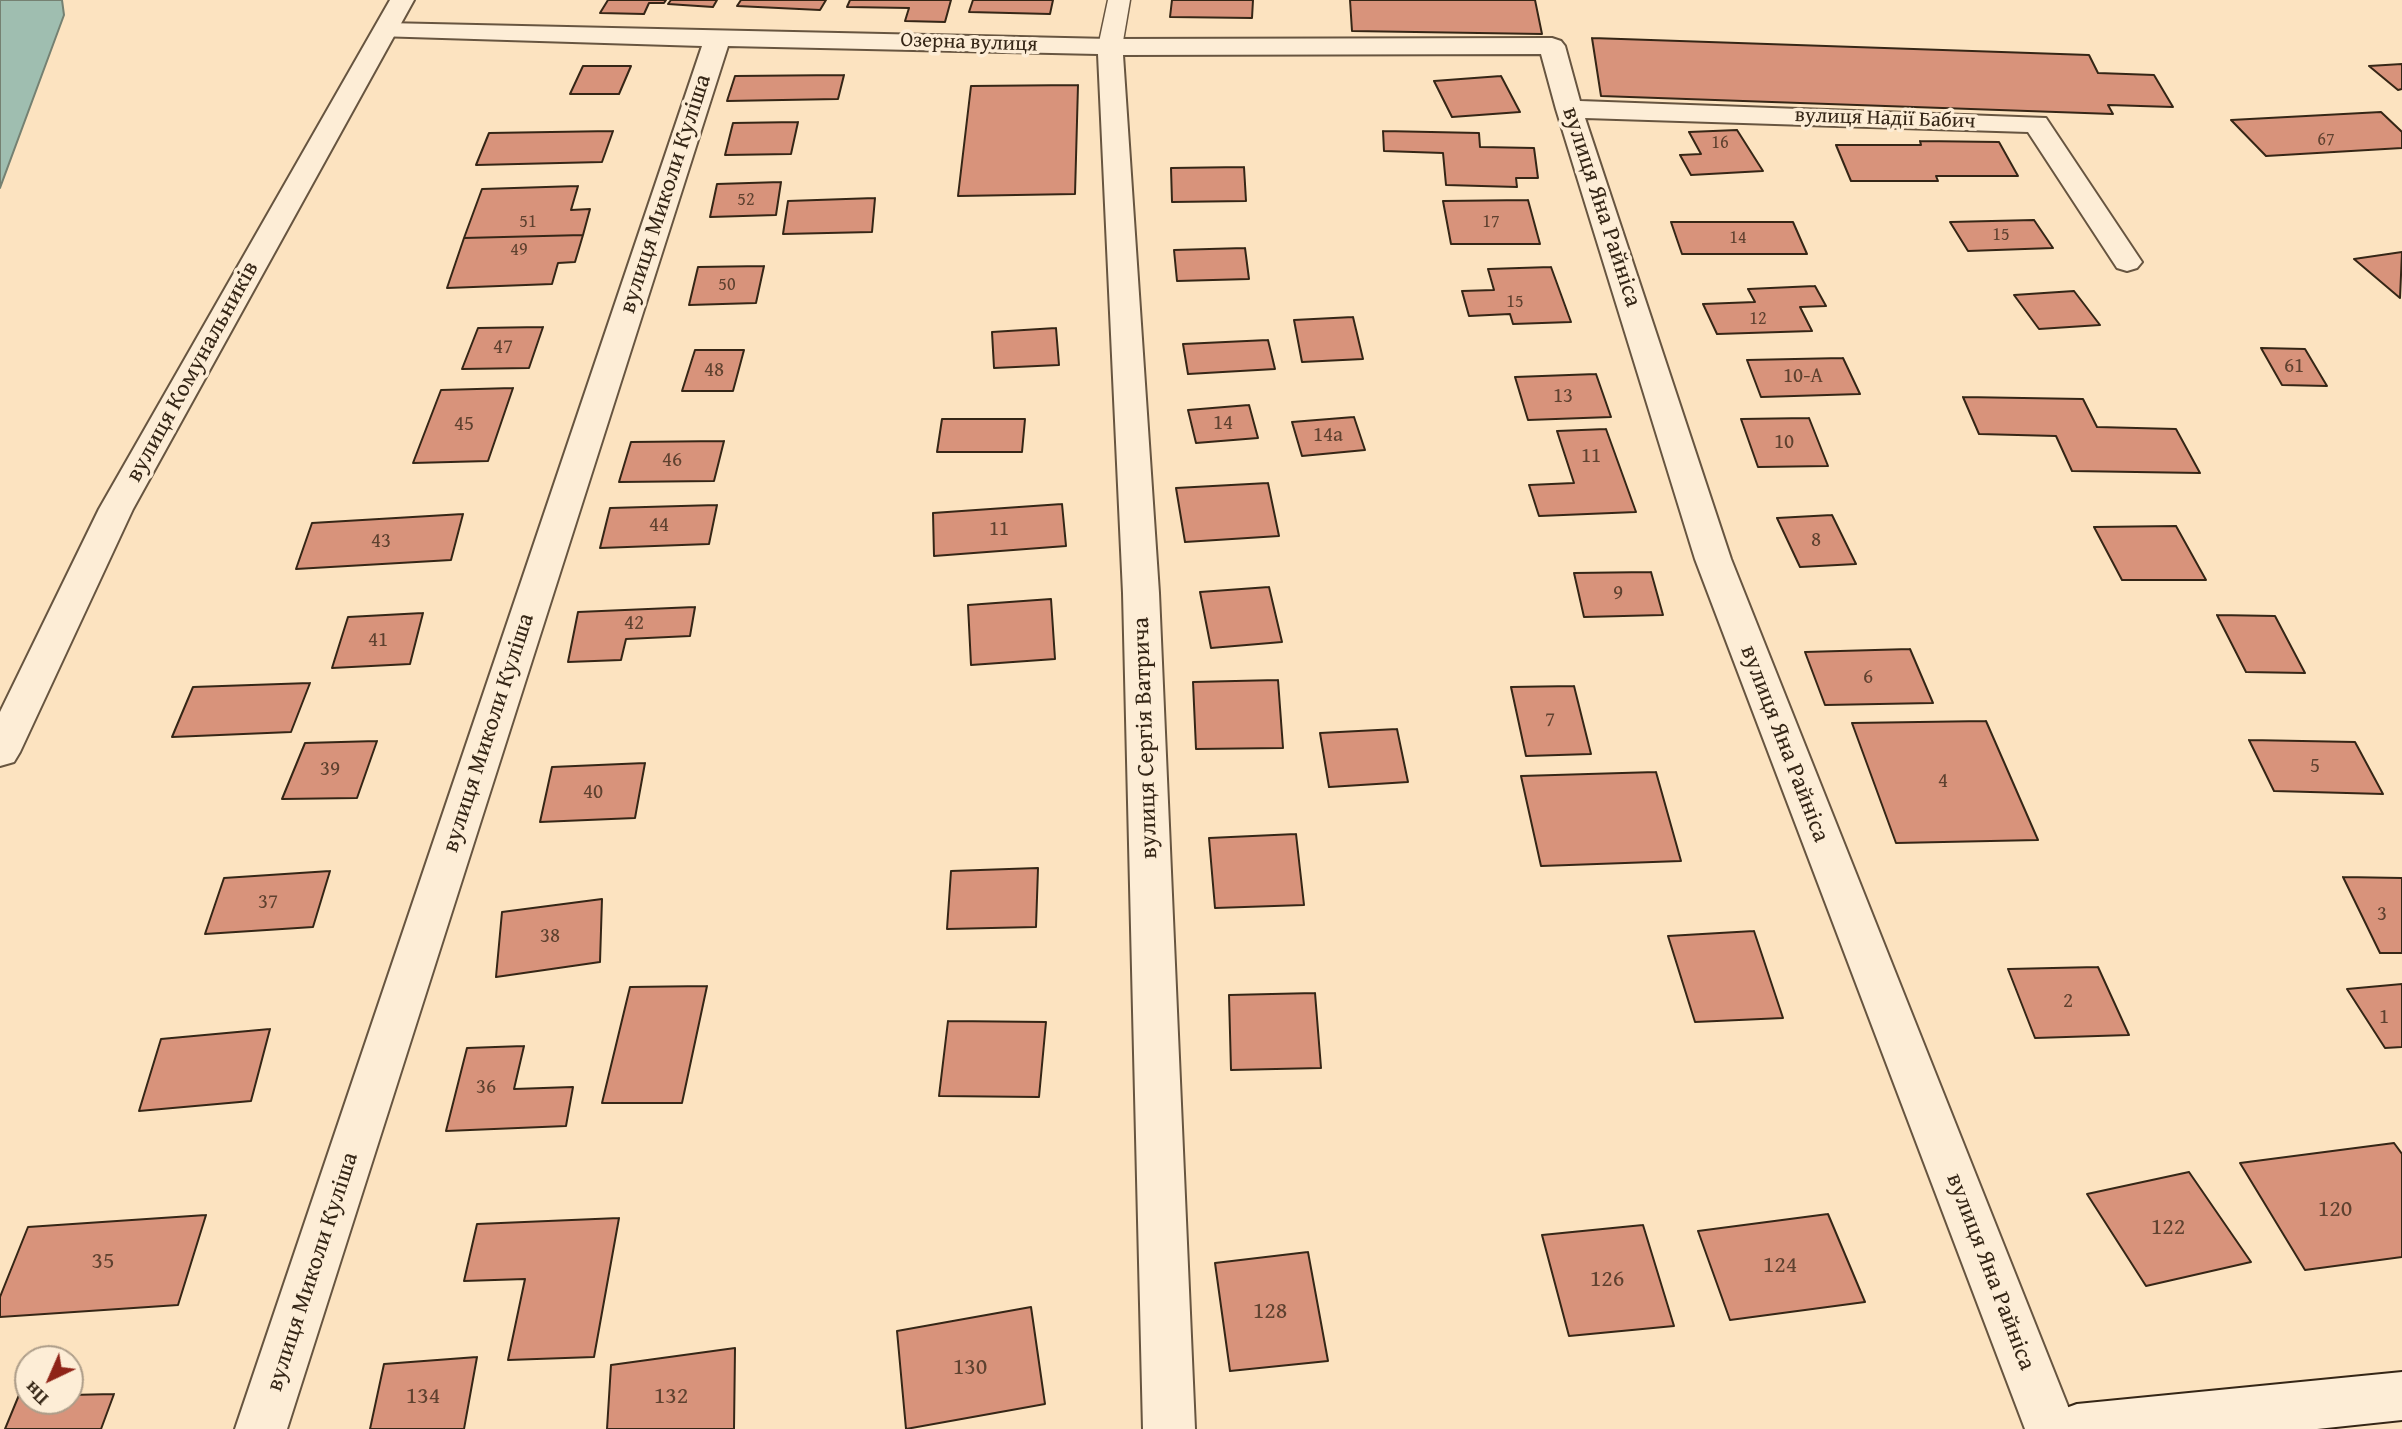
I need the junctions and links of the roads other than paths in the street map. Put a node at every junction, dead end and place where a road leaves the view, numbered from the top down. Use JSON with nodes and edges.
{"nodes":[{"id":1,"x":402,"y":0,"type":"edge"},
{"id":2,"x":1119,"y":0,"type":"edge"},
{"id":3,"x":386,"y":31,"type":"junction"},
{"id":4,"x":718,"y":37,"type":"junction"},
{"id":5,"x":1552,"y":46,"type":"joint"},
{"id":6,"x":1110,"y":47,"type":"junction"},
{"id":7,"x":1569,"y":108,"type":"junction"},
{"id":8,"x":2127,"y":262,"type":"dead end"},
{"id":9,"x":0,"y":752,"type":"edge"},
{"id":10,"x":2402,"y":1396,"type":"edge"},
{"id":11,"x":261,"y":1429,"type":"edge"},
{"id":12,"x":1169,"y":1429,"type":"edge"},
{"id":13,"x":2051,"y":1429,"type":"edge"},
{"id":14,"x":2077,"y":1429,"type":"edge"}],
"edges":[{"from":1,"to":3,"type":"street","name":"вулиця Комунальників"},
{"from":2,"to":6,"type":"lane"},
{"from":3,"to":4,"type":"street","name":"Озерна вулиця"},
{"from":3,"to":9,"type":"street","name":"вулиця Комунальників"},
{"from":4,"to":6,"type":"street","name":"Озерна вулиця"},
{"from":4,"to":11,"type":"street","name":"вулиця Миколи Куліша"},
{"from":5,"to":6,"type":"street","name":"Озерна вулиця"},
{"from":5,"to":7,"type":"street","name":"вулиця Яна Райніса"},
{"from":6,"to":12,"type":"street","name":"вулиця Сергія Ватрича"},
{"from":7,"to":8,"type":"street","name":"вулиця Надії Бабич"},
{"from":7,"to":13,"type":"street","name":"вулиця Яна Райніса"},
{"from":10,"to":14,"type":"street"}]}
